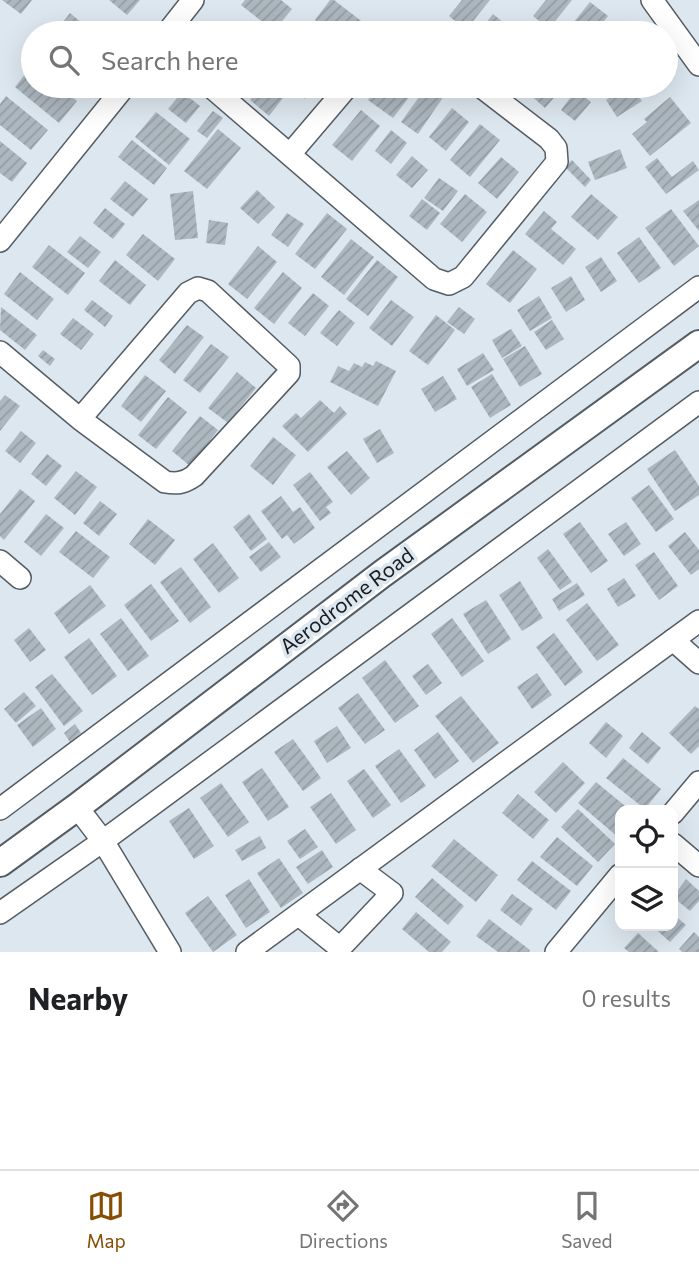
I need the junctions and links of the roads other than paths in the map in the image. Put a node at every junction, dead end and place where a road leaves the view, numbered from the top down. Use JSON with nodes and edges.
{"nodes":[{"id":1,"x":193,"y":0,"type":"edge"},
{"id":2,"x":652,"y":0,"type":"edge"},
{"id":3,"x":176,"y":21,"type":"edge"},
{"id":4,"x":667,"y":21,"type":"edge"},
{"id":5,"x":678,"y":36,"type":"edge"},
{"id":6,"x":699,"y":65,"type":"edge"},
{"id":7,"x":115,"y":98,"type":"edge"},
{"id":8,"x":224,"y":98,"type":"edge"},
{"id":9,"x":338,"y":98,"type":"edge"},
{"id":10,"x":496,"y":98,"type":"edge"},
{"id":11,"x":291,"y":153,"type":"junction"},
{"id":12,"x":0,"y":241,"type":"edge"},
{"id":13,"x":699,"y":287,"type":"edge"},
{"id":14,"x":678,"y":303,"type":"junction"},
{"id":15,"x":699,"y":313,"type":"edge"},
{"id":16,"x":699,"y":344,"type":"edge"},
{"id":17,"x":0,"y":352,"type":"edge"},
{"id":18,"x":699,"y":402,"type":"edge"},
{"id":19,"x":80,"y":419,"type":"junction"},
{"id":20,"x":0,"y":561,"type":"edge"},
{"id":21,"x":20,"y":578,"type":"dead end"},
{"id":22,"x":699,"y":621,"type":"edge"},
{"id":23,"x":673,"y":640,"type":"junction"},
{"id":24,"x":699,"y":663,"type":"edge"},
{"id":25,"x":699,"y":782,"type":"edge"},
{"id":26,"x":77,"y":807,"type":"junction"},
{"id":27,"x":678,"y":807,"type":"edge"},
{"id":28,"x":0,"y":810,"type":"edge"},
{"id":29,"x":103,"y":841,"type":"junction"},
{"id":30,"x":678,"y":848,"type":"edge"},
{"id":31,"x":0,"y":863,"type":"edge"},
{"id":32,"x":699,"y":866,"type":"edge"},
{"id":33,"x":360,"y":869,"type":"junction"},
{"id":34,"x":615,"y":881,"type":"edge"},
{"id":35,"x":0,"y":913,"type":"edge"},
{"id":36,"x":299,"y":915,"type":"junction"},
{"id":37,"x":170,"y":952,"type":"edge"},
{"id":38,"x":247,"y":952,"type":"edge"},
{"id":39,"x":556,"y":952,"type":"edge"}],
"edges":[{"from":1,"to":3,"type":"street"},
{"from":2,"to":4,"type":"street"},
{"from":5,"to":6,"type":"street"},
{"from":7,"to":12,"type":"street"},
{"from":8,"to":11,"type":"street"},
{"from":9,"to":11,"type":"street"},
{"from":10,"to":11,"type":"street"},
{"from":13,"to":14,"type":"street"},
{"from":14,"to":15,"type":"street"},
{"from":14,"to":28,"type":"street"},
{"from":16,"to":26,"type":"street","name":"Aerodrome Road"},
{"from":17,"to":19,"type":"street"},
{"from":18,"to":29,"type":"street"},
{"from":19,"to":19,"type":"street"},
{"from":20,"to":21,"type":"street"},
{"from":22,"to":23,"type":"street"},
{"from":23,"to":24,"type":"street"},
{"from":23,"to":33,"type":"street"},
{"from":25,"to":27,"type":"street"},
{"from":26,"to":29,"type":"street"},
{"from":26,"to":31,"type":"street","name":"Aerodrome Road"},
{"from":29,"to":35,"type":"street"},
{"from":29,"to":37,"type":"street"},
{"from":30,"to":32,"type":"street"},
{"from":33,"to":36,"type":"street"},
{"from":33,"to":36,"type":"street"},
{"from":34,"to":39,"type":"street"},
{"from":36,"to":38,"type":"street"}]}
